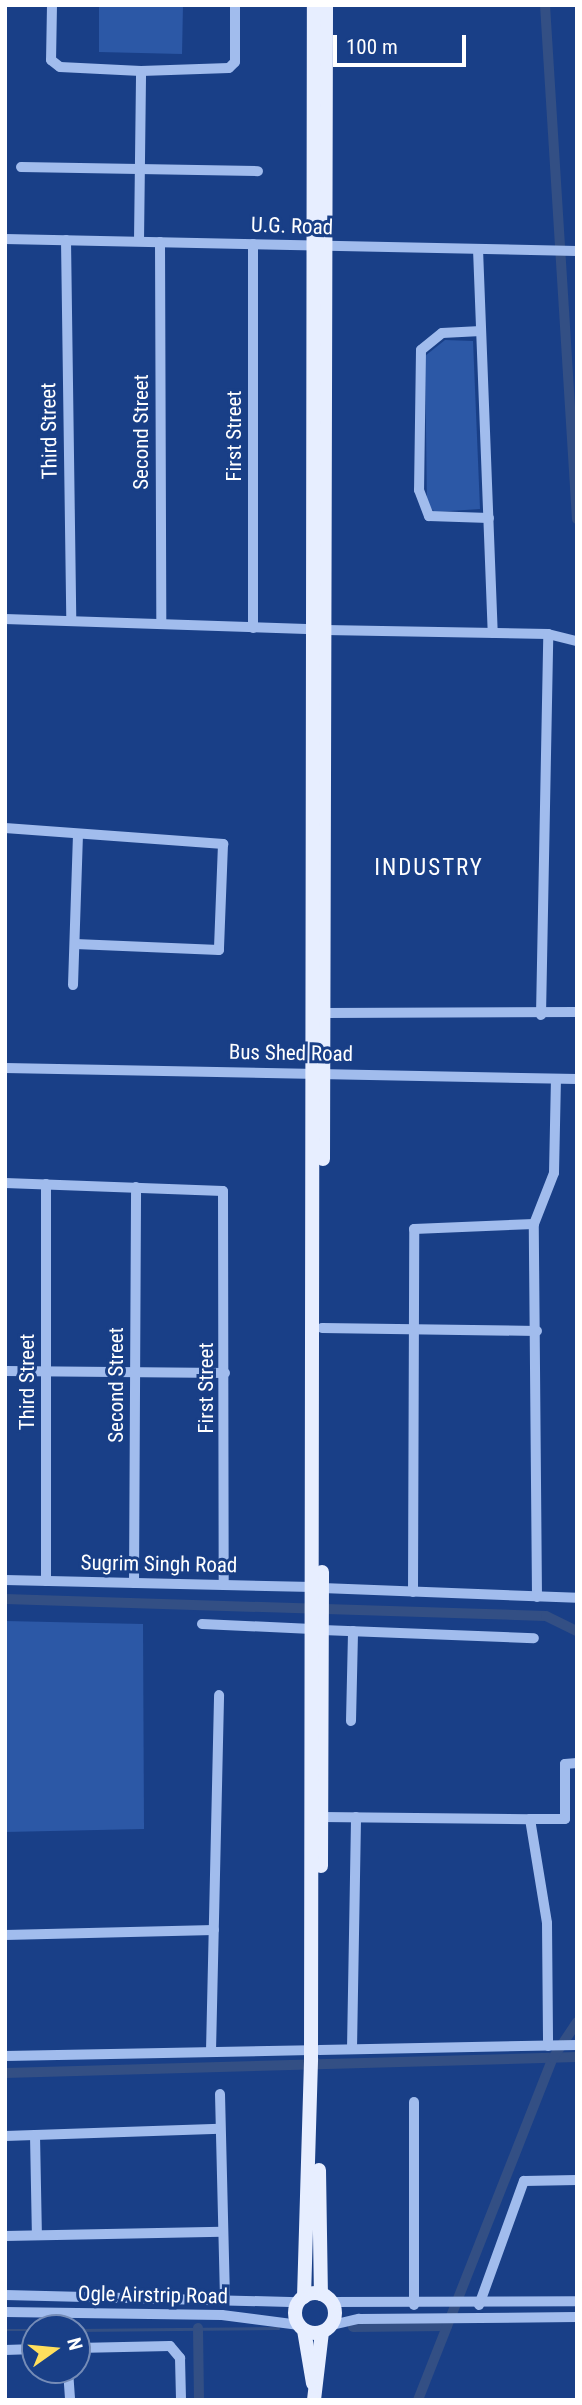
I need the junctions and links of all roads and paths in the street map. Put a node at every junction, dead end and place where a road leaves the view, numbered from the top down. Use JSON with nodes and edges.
{"nodes":[{"id":1,"x":51,"y":5,"type":"edge"},
{"id":2,"x":235,"y":5,"type":"edge"},
{"id":3,"x":314,"y":5,"type":"edge"},
{"id":4,"x":326,"y":5,"type":"edge"},
{"id":5,"x":141,"y":71,"type":"junction"},
{"id":6,"x":21,"y":167,"type":"dead end"},
{"id":7,"x":140,"y":169,"type":"junction"},
{"id":8,"x":258,"y":172,"type":"dead end"},
{"id":9,"x":5,"y":239,"type":"edge"},
{"id":10,"x":66,"y":240,"type":"junction"},
{"id":11,"x":139,"y":242,"type":"junction"},
{"id":12,"x":160,"y":242,"type":"junction"},
{"id":13,"x":253,"y":244,"type":"junction"},
{"id":14,"x":319,"y":246,"type":"junction"},
{"id":15,"x":478,"y":249,"type":"junction"},
{"id":16,"x":574,"y":251,"type":"edge"},
{"id":17,"x":481,"y":331,"type":"junction"},
{"id":18,"x":489,"y":518,"type":"junction"},
{"id":19,"x":5,"y":619,"type":"edge"},
{"id":20,"x":71,"y":621,"type":"junction"},
{"id":21,"x":161,"y":623,"type":"junction"},
{"id":22,"x":253,"y":628,"type":"junction"},
{"id":23,"x":319,"y":629,"type":"junction"},
{"id":24,"x":493,"y":633,"type":"junction"},
{"id":25,"x":548,"y":634,"type":"junction"},
{"id":26,"x":577,"y":641,"type":"edge"},
{"id":27,"x":5,"y":828,"type":"edge"},
{"id":28,"x":78,"y":838,"type":"junction"},
{"id":29,"x":75,"y":944,"type":"junction"},
{"id":30,"x":73,"y":985,"type":"dead end"},
{"id":31,"x":577,"y":1012,"type":"edge"},
{"id":32,"x":324,"y":1013,"type":"junction"},
{"id":33,"x":541,"y":1015,"type":"junction"},
{"id":34,"x":5,"y":1069,"type":"edge"},
{"id":35,"x":318,"y":1073,"type":"junction"},
{"id":36,"x":577,"y":1079,"type":"edge"},
{"id":37,"x":556,"y":1080,"type":"junction"},
{"id":38,"x":5,"y":1183,"type":"edge"},
{"id":39,"x":46,"y":1184,"type":"junction"},
{"id":40,"x":136,"y":1187,"type":"junction"},
{"id":41,"x":534,"y":1224,"type":"junction"},
{"id":42,"x":322,"y":1328,"type":"junction"},
{"id":43,"x":414,"y":1329,"type":"junction"},
{"id":44,"x":537,"y":1331,"type":"junction"},
{"id":45,"x":5,"y":1371,"type":"edge"},
{"id":46,"x":46,"y":1371,"type":"junction"},
{"id":47,"x":135,"y":1372,"type":"junction"},
{"id":48,"x":225,"y":1373,"type":"junction"},
{"id":49,"x":5,"y":1580,"type":"edge"},
{"id":50,"x":46,"y":1581,"type":"junction"},
{"id":51,"x":134,"y":1583,"type":"junction"},
{"id":52,"x":224,"y":1585,"type":"junction"},
{"id":53,"x":318,"y":1589,"type":"junction"},
{"id":54,"x":413,"y":1592,"type":"junction"},
{"id":55,"x":537,"y":1598,"type":"junction"},
{"id":56,"x":577,"y":1598,"type":"edge"},
{"id":57,"x":202,"y":1624,"type":"dead end"},
{"id":58,"x":317,"y":1628,"type":"junction"},
{"id":59,"x":353,"y":1631,"type":"junction"},
{"id":60,"x":534,"y":1638,"type":"dead end"},
{"id":61,"x":219,"y":1695,"type":"dead end"},
{"id":62,"x":351,"y":1721,"type":"dead end"},
{"id":63,"x":577,"y":1763,"type":"edge"},
{"id":64,"x":322,"y":1817,"type":"junction"},
{"id":65,"x":356,"y":1817,"type":"junction"},
{"id":66,"x":530,"y":1819,"type":"junction"},
{"id":67,"x":214,"y":1930,"type":"junction"},
{"id":68,"x":5,"y":1935,"type":"edge"},
{"id":69,"x":574,"y":2045,"type":"edge"},
{"id":70,"x":548,"y":2046,"type":"junction"},
{"id":71,"x":352,"y":2049,"type":"junction"},
{"id":72,"x":211,"y":2051,"type":"junction"},
{"id":73,"x":5,"y":2056,"type":"edge"},
{"id":74,"x":315,"y":2059,"type":"junction"},
{"id":75,"x":220,"y":2094,"type":"dead end"},
{"id":76,"x":414,"y":2102,"type":"dead end"},
{"id":77,"x":220,"y":2129,"type":"junction"},
{"id":78,"x":35,"y":2135,"type":"junction"},
{"id":79,"x":5,"y":2136,"type":"edge"},
{"id":80,"x":577,"y":2180,"type":"edge"},
{"id":81,"x":222,"y":2232,"type":"junction"},
{"id":82,"x":37,"y":2235,"type":"junction"},
{"id":83,"x":5,"y":2236,"type":"edge"},
{"id":84,"x":5,"y":2295,"type":"edge"},
{"id":85,"x":326,"y":2298,"type":"junction"},
{"id":86,"x":225,"y":2300,"type":"junction"},
{"id":87,"x":302,"y":2300,"type":"junction"},
{"id":88,"x":577,"y":2301,"type":"edge"},
{"id":89,"x":414,"y":2305,"type":"junction"},
{"id":90,"x":479,"y":2305,"type":"junction"},
{"id":91,"x":5,"y":2312,"type":"edge"},
{"id":92,"x":577,"y":2317,"type":"edge"},
{"id":93,"x":302,"y":2327,"type":"junction"},
{"id":94,"x":327,"y":2329,"type":"junction"},
{"id":95,"x":91,"y":2347,"type":"edge"},
{"id":96,"x":314,"y":2394,"type":"edge"},
{"id":97,"x":181,"y":2400,"type":"edge"}],
"edges":[{"from":1,"to":5,"type":"street"},
{"from":2,"to":5,"type":"street"},
{"from":3,"to":14,"type":"main road"},
{"from":4,"to":14,"type":"main road"},
{"from":5,"to":7,"type":"street"},
{"from":6,"to":7,"type":"street"},
{"from":7,"to":8,"type":"street"},
{"from":7,"to":11,"type":"street"},
{"from":9,"to":10,"type":"street","name":"U.G. Road"},
{"from":10,"to":11,"type":"street","name":"U.G. Road"},
{"from":10,"to":20,"type":"street","name":"Third Street"},
{"from":11,"to":12,"type":"street","name":"U.G. Road"},
{"from":12,"to":13,"type":"street","name":"U.G. Road"},
{"from":12,"to":21,"type":"street","name":"Second Street"},
{"from":13,"to":14,"type":"street","name":"U.G. Road"},
{"from":13,"to":22,"type":"street","name":"First Street"},
{"from":14,"to":15,"type":"street","name":"U.G. Road"},
{"from":14,"to":23,"type":"main road"},
{"from":15,"to":16,"type":"street","name":"U.G. Road"},
{"from":15,"to":17,"type":"street"},
{"from":17,"to":18,"type":"street"},
{"from":17,"to":18,"type":"street"},
{"from":18,"to":24,"type":"street"},
{"from":19,"to":20,"type":"street"},
{"from":20,"to":21,"type":"street"},
{"from":21,"to":22,"type":"street"},
{"from":22,"to":23,"type":"street"},
{"from":23,"to":24,"type":"street"},
{"from":23,"to":32,"type":"main road"},
{"from":23,"to":35,"type":"main road"},
{"from":24,"to":25,"type":"street"},
{"from":25,"to":26,"type":"street"},
{"from":25,"to":33,"type":"street"},
{"from":27,"to":28,"type":"street"},
{"from":28,"to":29,"type":"street"},
{"from":28,"to":29,"type":"street"},
{"from":29,"to":30,"type":"street"},
{"from":31,"to":33,"type":"street"},
{"from":32,"to":33,"type":"street"},
{"from":32,"to":35,"type":"main road"},
{"from":34,"to":35,"type":"street","name":"Bus Shed Road"},
{"from":35,"to":37,"type":"street","name":"Bus Shed Road"},
{"from":35,"to":42,"type":"main road"},
{"from":35,"to":53,"type":"main road"},
{"from":36,"to":37,"type":"street","name":"Bus Shed Road"},
{"from":37,"to":41,"type":"street"},
{"from":38,"to":39,"type":"street"},
{"from":39,"to":40,"type":"street"},
{"from":39,"to":46,"type":"street","name":"Third Street"},
{"from":40,"to":47,"type":"street","name":"Second Street"},
{"from":40,"to":48,"type":"street","name":"First Street"},
{"from":41,"to":43,"type":"street"},
{"from":41,"to":44,"type":"street"},
{"from":42,"to":43,"type":"street"},
{"from":42,"to":53,"type":"main road"},
{"from":43,"to":44,"type":"street"},
{"from":43,"to":54,"type":"street"},
{"from":44,"to":55,"type":"street"},
{"from":45,"to":46,"type":"street"},
{"from":46,"to":47,"type":"street"},
{"from":46,"to":50,"type":"street","name":"Third Street"},
{"from":47,"to":48,"type":"street"},
{"from":47,"to":51,"type":"street","name":"Second Street"},
{"from":48,"to":52,"type":"street","name":"First Street"},
{"from":49,"to":50,"type":"street","name":"Sugrim Singh Road"},
{"from":50,"to":51,"type":"street","name":"Sugrim Singh Road"},
{"from":51,"to":52,"type":"street","name":"Sugrim Singh Road"},
{"from":52,"to":53,"type":"street","name":"Sugrim Singh Road"},
{"from":53,"to":54,"type":"street","name":"Sugrim Singh Road"},
{"from":53,"to":58,"type":"main road"},
{"from":54,"to":55,"type":"street","name":"Sugrim Singh Road"},
{"from":55,"to":56,"type":"street","name":"Sugrim Singh Road"},
{"from":57,"to":58,"type":"street"},
{"from":58,"to":59,"type":"street"},
{"from":58,"to":64,"type":"main road"},
{"from":58,"to":74,"type":"main road"},
{"from":59,"to":60,"type":"street"},
{"from":59,"to":62,"type":"street"},
{"from":61,"to":67,"type":"street"},
{"from":63,"to":66,"type":"street"},
{"from":64,"to":65,"type":"street"},
{"from":64,"to":74,"type":"main road"},
{"from":65,"to":66,"type":"street"},
{"from":65,"to":71,"type":"street"},
{"from":66,"to":70,"type":"street"},
{"from":67,"to":68,"type":"street"},
{"from":67,"to":72,"type":"street"},
{"from":69,"to":70,"type":"street"},
{"from":70,"to":71,"type":"street"},
{"from":71,"to":74,"type":"street"},
{"from":72,"to":73,"type":"street"},
{"from":72,"to":74,"type":"street"},
{"from":74,"to":85,"type":"main road"},
{"from":74,"to":87,"type":"main road"},
{"from":75,"to":77,"type":"street"},
{"from":76,"to":89,"type":"street"},
{"from":77,"to":78,"type":"street"},
{"from":77,"to":81,"type":"street"},
{"from":78,"to":79,"type":"street"},
{"from":78,"to":82,"type":"street"},
{"from":80,"to":90,"type":"street"},
{"from":81,"to":82,"type":"street"},
{"from":81,"to":86,"type":"street"},
{"from":82,"to":83,"type":"street"},
{"from":84,"to":86,"type":"street","name":"Ogle Airstrip Road"},
{"from":85,"to":87,"type":"main road"},
{"from":85,"to":89,"type":"street"},
{"from":85,"to":94,"type":"main road"},
{"from":86,"to":87,"type":"street","name":"Ogle Airstrip Road"},
{"from":87,"to":93,"type":"main road"},
{"from":88,"to":90,"type":"street"},
{"from":89,"to":90,"type":"street"},
{"from":91,"to":93,"type":"street","name":"Ogle Airstrip Road"},
{"from":92,"to":94,"type":"street"},
{"from":93,"to":94,"type":"main road"},
{"from":93,"to":96,"type":"main road"},
{"from":94,"to":96,"type":"main road"},
{"from":95,"to":97,"type":"street"}]}
